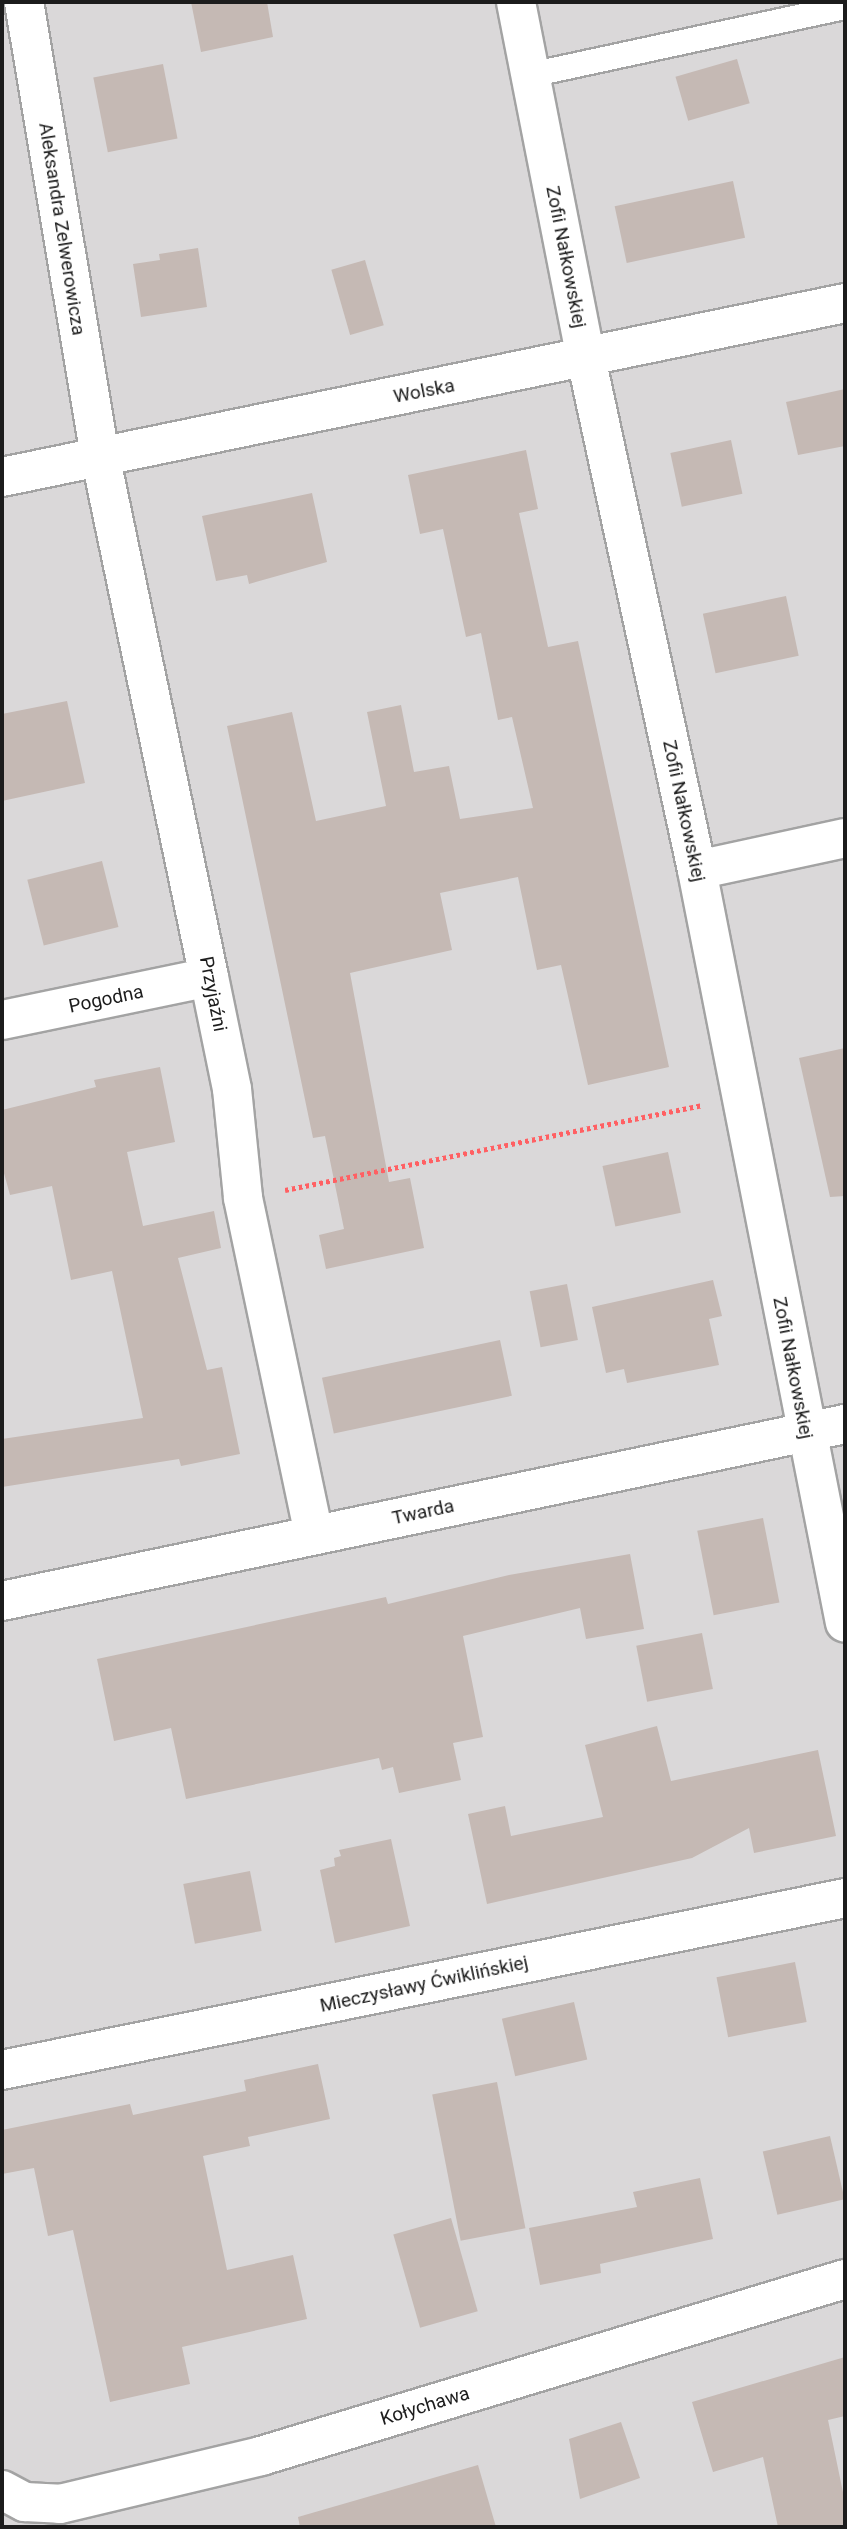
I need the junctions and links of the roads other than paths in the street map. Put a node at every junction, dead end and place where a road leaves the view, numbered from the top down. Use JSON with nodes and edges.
{"nodes":[{"id":1,"x":24,"y":2,"type":"edge"},
{"id":2,"x":516,"y":2,"type":"edge"},
{"id":3,"x":845,"y":6,"type":"edge"},
{"id":4,"x":530,"y":75,"type":"junction"},
{"id":5,"x":845,"y":303,"type":"edge"},
{"id":6,"x":586,"y":358,"type":"junction"},
{"id":7,"x":100,"y":456,"type":"junction"},
{"id":8,"x":2,"y":477,"type":"edge"},
{"id":9,"x":845,"y":838,"type":"edge"},
{"id":10,"x":697,"y":870,"type":"junction"},
{"id":11,"x":209,"y":977,"type":"junction"},
{"id":12,"x":2,"y":1020,"type":"edge"},
{"id":13,"x":845,"y":1424,"type":"edge"},
{"id":14,"x":805,"y":1432,"type":"junction"},
{"id":15,"x":314,"y":1535,"type":"junction"},
{"id":16,"x":2,"y":1601,"type":"edge"},
{"id":17,"x":845,"y":1623,"type":"edge"},
{"id":18,"x":845,"y":1898,"type":"edge"},
{"id":19,"x":2,"y":2070,"type":"edge"},
{"id":20,"x":845,"y":2279,"type":"edge"},
{"id":21,"x":2,"y":2491,"type":"edge"}],
"edges":[{"from":1,"to":7,"type":"street","name":"Aleksandra Zelwerowicza"},
{"from":2,"to":4,"type":"street","name":"Zofii Nałkowskiej"},
{"from":3,"to":4,"type":"lane"},
{"from":4,"to":6,"type":"street","name":"Zofii Nałkowskiej"},
{"from":5,"to":6,"type":"street","name":"Wolska"},
{"from":6,"to":7,"type":"street","name":"Wolska"},
{"from":6,"to":10,"type":"street","name":"Zofii Nałkowskiej"},
{"from":7,"to":8,"type":"street","name":"Wolska"},
{"from":7,"to":11,"type":"street","name":"Przyjaźni"},
{"from":9,"to":10,"type":"street"},
{"from":10,"to":14,"type":"street","name":"Zofii Nałkowskiej"},
{"from":11,"to":12,"type":"street","name":"Pogodna"},
{"from":11,"to":15,"type":"street","name":"Przyjaźni"},
{"from":13,"to":14,"type":"street","name":"Twarda"},
{"from":14,"to":15,"type":"street","name":"Twarda"},
{"from":14,"to":17,"type":"street","name":"Zofii Nałkowskiej"},
{"from":15,"to":16,"type":"street","name":"Twarda"},
{"from":18,"to":19,"type":"street","name":"Mieczysławy Ćwiklińskiej"},
{"from":20,"to":21,"type":"street","name":"Kołychawa"}]}
